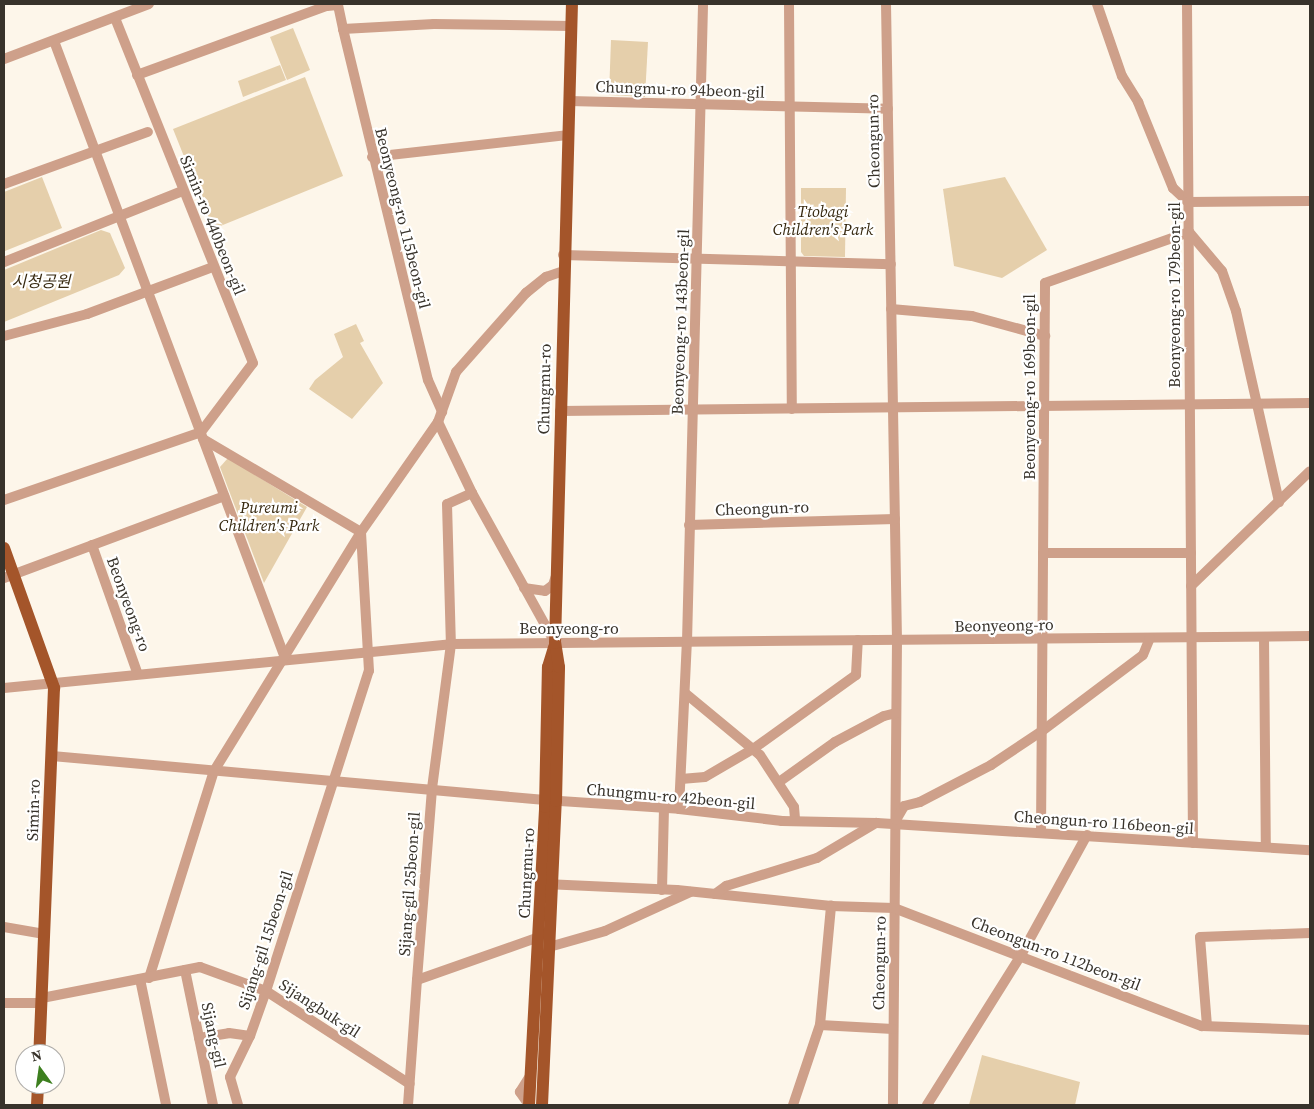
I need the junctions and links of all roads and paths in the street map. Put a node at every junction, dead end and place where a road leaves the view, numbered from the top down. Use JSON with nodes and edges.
{"nodes":[{"id":1,"x":149,"y":4,"type":"edge"},
{"id":2,"x":572,"y":4,"type":"edge"},
{"id":3,"x":703,"y":4,"type":"edge"},
{"id":4,"x":788,"y":4,"type":"edge"},
{"id":5,"x":886,"y":4,"type":"edge"},
{"id":6,"x":1097,"y":4,"type":"edge"},
{"id":7,"x":1187,"y":4,"type":"edge"},
{"id":8,"x":338,"y":5,"type":"edge"},
{"id":9,"x":115,"y":18,"type":"junction"},
{"id":10,"x":571,"y":26,"type":"junction"},
{"id":11,"x":343,"y":29,"type":"junction"},
{"id":12,"x":54,"y":40,"type":"junction"},
{"id":13,"x":4,"y":59,"type":"edge"},
{"id":14,"x":137,"y":75,"type":"junction"},
{"id":15,"x":569,"y":101,"type":"junction"},
{"id":16,"x":701,"y":106,"type":"junction"},
{"id":17,"x":790,"y":107,"type":"junction"},
{"id":18,"x":888,"y":109,"type":"junction"},
{"id":19,"x":148,"y":132,"type":"dead end"},
{"id":20,"x":568,"y":135,"type":"junction"},
{"id":21,"x":95,"y":150,"type":"junction"},
{"id":22,"x":372,"y":158,"type":"junction"},
{"id":23,"x":4,"y":184,"type":"edge"},
{"id":24,"x":182,"y":191,"type":"junction"},
{"id":25,"x":1310,"y":201,"type":"edge"},
{"id":26,"x":1188,"y":202,"type":"junction"},
{"id":27,"x":120,"y":215,"type":"junction"},
{"id":28,"x":1189,"y":232,"type":"junction"},
{"id":29,"x":563,"y":255,"type":"junction"},
{"id":30,"x":698,"y":259,"type":"junction"},
{"id":31,"x":793,"y":261,"type":"junction"},
{"id":32,"x":4,"y":262,"type":"edge"},
{"id":33,"x":891,"y":264,"type":"junction"},
{"id":34,"x":213,"y":267,"type":"junction"},
{"id":35,"x":563,"y":271,"type":"junction"},
{"id":36,"x":148,"y":291,"type":"junction"},
{"id":37,"x":891,"y":309,"type":"junction"},
{"id":38,"x":4,"y":336,"type":"edge"},
{"id":39,"x":1045,"y":336,"type":"junction"},
{"id":40,"x":1310,"y":403,"type":"edge"},
{"id":41,"x":1256,"y":404,"type":"junction"},
{"id":42,"x":1190,"y":405,"type":"junction"},
{"id":43,"x":1044,"y":406,"type":"junction"},
{"id":44,"x":893,"y":408,"type":"junction"},
{"id":45,"x":792,"y":409,"type":"junction"},
{"id":46,"x":693,"y":410,"type":"junction"},
{"id":47,"x":442,"y":412,"type":"junction"},
{"id":48,"x":560,"y":412,"type":"junction"},
{"id":49,"x":438,"y":422,"type":"junction"},
{"id":50,"x":202,"y":435,"type":"junction"},
{"id":51,"x":1310,"y":471,"type":"edge"},
{"id":52,"x":472,"y":493,"type":"junction"},
{"id":53,"x":224,"y":496,"type":"junction"},
{"id":54,"x":4,"y":500,"type":"edge"},
{"id":55,"x":1279,"y":502,"type":"junction"},
{"id":56,"x":895,"y":519,"type":"junction"},
{"id":57,"x":689,"y":525,"type":"junction"},
{"id":58,"x":361,"y":532,"type":"junction"},
{"id":59,"x":92,"y":545,"type":"junction"},
{"id":60,"x":4,"y":548,"type":"edge"},
{"id":61,"x":1043,"y":553,"type":"junction"},
{"id":62,"x":1191,"y":553,"type":"junction"},
{"id":63,"x":556,"y":575,"type":"junction"},
{"id":64,"x":9,"y":576,"type":"edge"},
{"id":65,"x":1191,"y":586,"type":"junction"},
{"id":66,"x":524,"y":588,"type":"junction"},
{"id":67,"x":1310,"y":636,"type":"edge"},
{"id":68,"x":1264,"y":637,"type":"junction"},
{"id":69,"x":1150,"y":638,"type":"junction"},
{"id":70,"x":1191,"y":638,"type":"junction"},
{"id":71,"x":1043,"y":639,"type":"junction"},
{"id":72,"x":858,"y":640,"type":"junction"},
{"id":73,"x":897,"y":640,"type":"junction"},
{"id":74,"x":688,"y":642,"type":"junction"},
{"id":75,"x":554,"y":643,"type":"junction"},
{"id":76,"x":451,"y":644,"type":"junction"},
{"id":77,"x":368,"y":650,"type":"junction"},
{"id":78,"x":285,"y":658,"type":"junction"},
{"id":79,"x":137,"y":672,"type":"junction"},
{"id":80,"x":53,"y":680,"type":"junction"},
{"id":81,"x":4,"y":688,"type":"edge"},
{"id":82,"x":685,"y":693,"type":"junction"},
{"id":83,"x":896,"y":713,"type":"junction"},
{"id":84,"x":1042,"y":731,"type":"junction"},
{"id":85,"x":754,"y":749,"type":"junction"},
{"id":86,"x":52,"y":756,"type":"junction"},
{"id":87,"x":214,"y":771,"type":"junction"},
{"id":88,"x":681,"y":779,"type":"junction"},
{"id":89,"x":332,"y":782,"type":"junction"},
{"id":90,"x":779,"y":782,"type":"junction"},
{"id":91,"x":432,"y":789,"type":"junction"},
{"id":92,"x":551,"y":801,"type":"junction"},
{"id":93,"x":679,"y":808,"type":"junction"},
{"id":94,"x":664,"y":809,"type":"junction"},
{"id":95,"x":795,"y":819,"type":"junction"},
{"id":96,"x":876,"y":823,"type":"junction"},
{"id":97,"x":895,"y":823,"type":"junction"},
{"id":98,"x":1042,"y":832,"type":"junction"},
{"id":99,"x":1087,"y":835,"type":"junction"},
{"id":100,"x":1193,"y":843,"type":"junction"},
{"id":101,"x":1266,"y":846,"type":"junction"},
{"id":102,"x":1310,"y":850,"type":"edge"},
{"id":103,"x":547,"y":884,"type":"junction"},
{"id":104,"x":662,"y":890,"type":"junction"},
{"id":105,"x":691,"y":891,"type":"junction"},
{"id":106,"x":716,"y":894,"type":"junction"},
{"id":107,"x":832,"y":906,"type":"junction"},
{"id":108,"x":894,"y":908,"type":"junction"},
{"id":109,"x":4,"y":927,"type":"edge"},
{"id":110,"x":1310,"y":933,"type":"edge"},
{"id":111,"x":44,"y":934,"type":"junction"},
{"id":112,"x":539,"y":937,"type":"junction"},
{"id":113,"x":550,"y":946,"type":"junction"},
{"id":114,"x":1021,"y":955,"type":"junction"},
{"id":115,"x":185,"y":970,"type":"junction"},
{"id":116,"x":145,"y":978,"type":"junction"},
{"id":117,"x":417,"y":980,"type":"junction"},
{"id":118,"x":266,"y":991,"type":"junction"},
{"id":119,"x":41,"y":1001,"type":"junction"},
{"id":120,"x":4,"y":1003,"type":"edge"},
{"id":121,"x":820,"y":1025,"type":"junction"},
{"id":122,"x":1207,"y":1026,"type":"junction"},
{"id":123,"x":893,"y":1029,"type":"junction"},
{"id":124,"x":1310,"y":1030,"type":"edge"},
{"id":125,"x":250,"y":1036,"type":"junction"},
{"id":126,"x":199,"y":1038,"type":"junction"},
{"id":127,"x":39,"y":1044,"type":"edge"},
{"id":128,"x":410,"y":1084,"type":"junction"},
{"id":129,"x":166,"y":1105,"type":"edge"},
{"id":130,"x":213,"y":1105,"type":"edge"},
{"id":131,"x":238,"y":1105,"type":"edge"},
{"id":132,"x":408,"y":1105,"type":"edge"},
{"id":133,"x":529,"y":1105,"type":"edge"},
{"id":134,"x":542,"y":1105,"type":"edge"},
{"id":135,"x":793,"y":1105,"type":"edge"},
{"id":136,"x":893,"y":1105,"type":"edge"},
{"id":137,"x":927,"y":1105,"type":"edge"}],
"edges":[{"from":1,"to":9,"type":"street"},
{"from":2,"to":10,"type":"main road","name":"Chungmu-ro"},
{"from":3,"to":16,"type":"street","name":"Beonyeong-ro 143beon-gil"},
{"from":4,"to":17,"type":"street"},
{"from":5,"to":18,"type":"street","name":"Cheongun-ro"},
{"from":6,"to":26,"type":"street"},
{"from":7,"to":26,"type":"street","name":"Beonyeong-ro 179beon-gil"},
{"from":8,"to":11,"type":"street","name":"Beonyeong-ro 115beon-gil"},
{"from":8,"to":14,"type":"street"},
{"from":9,"to":12,"type":"street"},
{"from":9,"to":14,"type":"street","name":"Simin-ro 440beon-gil"},
{"from":10,"to":11,"type":"street"},
{"from":10,"to":15,"type":"main road","name":"Chungmu-ro"},
{"from":11,"to":22,"type":"street","name":"Beonyeong-ro 115beon-gil"},
{"from":12,"to":13,"type":"street"},
{"from":12,"to":21,"type":"street"},
{"from":14,"to":24,"type":"street","name":"Simin-ro 440beon-gil"},
{"from":15,"to":16,"type":"street","name":"Chungmu-ro 94beon-gil"},
{"from":15,"to":20,"type":"main road","name":"Chungmu-ro"},
{"from":16,"to":17,"type":"street","name":"Chungmu-ro 94beon-gil"},
{"from":16,"to":30,"type":"street","name":"Beonyeong-ro 143beon-gil"},
{"from":17,"to":18,"type":"street","name":"Chungmu-ro 94beon-gil"},
{"from":17,"to":31,"type":"street"},
{"from":18,"to":33,"type":"street","name":"Cheongun-ro"},
{"from":19,"to":21,"type":"street"},
{"from":20,"to":22,"type":"street"},
{"from":20,"to":29,"type":"main road","name":"Chungmu-ro"},
{"from":21,"to":23,"type":"street"},
{"from":21,"to":27,"type":"street"},
{"from":22,"to":47,"type":"street","name":"Beonyeong-ro 115beon-gil"},
{"from":24,"to":27,"type":"street"},
{"from":24,"to":34,"type":"street","name":"Simin-ro 440beon-gil"},
{"from":25,"to":26,"type":"street"},
{"from":26,"to":28,"type":"street","name":"Beonyeong-ro 179beon-gil"},
{"from":27,"to":32,"type":"street"},
{"from":27,"to":36,"type":"street"},
{"from":28,"to":39,"type":"street","name":"Beonyeong-ro 169beon-gil"},
{"from":28,"to":41,"type":"street"},
{"from":28,"to":42,"type":"street","name":"Beonyeong-ro 179beon-gil"},
{"from":29,"to":30,"type":"street"},
{"from":29,"to":35,"type":"main road","name":"Chungmu-ro"},
{"from":30,"to":31,"type":"street"},
{"from":30,"to":46,"type":"street","name":"Beonyeong-ro 143beon-gil"},
{"from":31,"to":33,"type":"street"},
{"from":31,"to":45,"type":"street"},
{"from":33,"to":37,"type":"street","name":"Cheongun-ro"},
{"from":34,"to":36,"type":"street"},
{"from":34,"to":50,"type":"street","name":"Simin-ro 440beon-gil"},
{"from":35,"to":47,"type":"street"},
{"from":35,"to":48,"type":"main road","name":"Chungmu-ro"},
{"from":36,"to":38,"type":"street"},
{"from":36,"to":50,"type":"street"},
{"from":37,"to":39,"type":"street"},
{"from":37,"to":44,"type":"street","name":"Cheongun-ro"},
{"from":39,"to":43,"type":"street","name":"Beonyeong-ro 169beon-gil"},
{"from":40,"to":41,"type":"street"},
{"from":41,"to":42,"type":"street"},
{"from":41,"to":55,"type":"street"},
{"from":42,"to":43,"type":"street"},
{"from":42,"to":62,"type":"street","name":"Beonyeong-ro 179beon-gil"},
{"from":43,"to":44,"type":"street"},
{"from":43,"to":61,"type":"street","name":"Beonyeong-ro 169beon-gil"},
{"from":44,"to":45,"type":"street"},
{"from":44,"to":56,"type":"street","name":"Cheongun-ro"},
{"from":45,"to":46,"type":"street"},
{"from":46,"to":48,"type":"street"},
{"from":46,"to":57,"type":"street","name":"Beonyeong-ro 143beon-gil"},
{"from":47,"to":49,"type":"street"},
{"from":48,"to":63,"type":"main road","name":"Chungmu-ro"},
{"from":49,"to":52,"type":"street"},
{"from":49,"to":58,"type":"street"},
{"from":50,"to":53,"type":"street"},
{"from":50,"to":54,"type":"street"},
{"from":50,"to":58,"type":"street"},
{"from":51,"to":55,"type":"street"},
{"from":52,"to":66,"type":"street"},
{"from":52,"to":76,"type":"street"},
{"from":53,"to":59,"type":"street"},
{"from":53,"to":78,"type":"street"},
{"from":55,"to":65,"type":"street"},
{"from":56,"to":57,"type":"street","name":"Cheongun-ro"},
{"from":56,"to":73,"type":"street","name":"Cheongun-ro"},
{"from":57,"to":74,"type":"street","name":"Beonyeong-ro 143beon-gil"},
{"from":58,"to":77,"type":"street"},
{"from":58,"to":78,"type":"street"},
{"from":59,"to":64,"type":"street"},
{"from":59,"to":79,"type":"street","name":"Beonyeong-ro"},
{"from":60,"to":64,"type":"main road","name":"Simin-ro"},
{"from":61,"to":62,"type":"street"},
{"from":61,"to":71,"type":"street","name":"Beonyeong-ro 169beon-gil"},
{"from":62,"to":65,"type":"street","name":"Beonyeong-ro 179beon-gil"},
{"from":63,"to":66,"type":"street"},
{"from":63,"to":75,"type":"main road","name":"Chungmu-ro"},
{"from":64,"to":80,"type":"main road","name":"Simin-ro"},
{"from":65,"to":70,"type":"street","name":"Beonyeong-ro 179beon-gil"},
{"from":66,"to":75,"type":"street"},
{"from":67,"to":68,"type":"street","name":"Beonyeong-ro"},
{"from":68,"to":70,"type":"street","name":"Beonyeong-ro"},
{"from":68,"to":101,"type":"street"},
{"from":69,"to":70,"type":"street","name":"Beonyeong-ro"},
{"from":69,"to":71,"type":"street","name":"Beonyeong-ro"},
{"from":69,"to":84,"type":"street"},
{"from":70,"to":100,"type":"street","name":"Beonyeong-ro 179beon-gil"},
{"from":71,"to":73,"type":"street","name":"Beonyeong-ro"},
{"from":71,"to":84,"type":"street","name":"Beonyeong-ro 169beon-gil"},
{"from":72,"to":73,"type":"street","name":"Beonyeong-ro"},
{"from":72,"to":74,"type":"street","name":"Beonyeong-ro"},
{"from":72,"to":85,"type":"street"},
{"from":73,"to":83,"type":"street","name":"Cheongun-ro"},
{"from":74,"to":75,"type":"street","name":"Beonyeong-ro"},
{"from":74,"to":82,"type":"street"},
{"from":75,"to":76,"type":"street","name":"Beonyeong-ro"},
{"from":75,"to":92,"type":"main road","name":"Chungmu-ro"},
{"from":76,"to":77,"type":"street","name":"Beonyeong-ro"},
{"from":76,"to":91,"type":"street","name":"Sijang-gil 25beon-gil"},
{"from":77,"to":78,"type":"street","name":"Beonyeong-ro"},
{"from":77,"to":89,"type":"street","name":"Sijang-gil 15beon-gil"},
{"from":78,"to":79,"type":"street","name":"Beonyeong-ro"},
{"from":78,"to":87,"type":"street"},
{"from":79,"to":80,"type":"street","name":"Beonyeong-ro"},
{"from":80,"to":81,"type":"street","name":"Beonyeong-ro"},
{"from":80,"to":86,"type":"main road","name":"Simin-ro"},
{"from":82,"to":85,"type":"street"},
{"from":82,"to":88,"type":"street"},
{"from":83,"to":90,"type":"street"},
{"from":83,"to":97,"type":"street","name":"Cheongun-ro"},
{"from":84,"to":97,"type":"street"},
{"from":84,"to":98,"type":"street","name":"Beonyeong-ro 169beon-gil"},
{"from":85,"to":88,"type":"street"},
{"from":85,"to":90,"type":"street"},
{"from":86,"to":87,"type":"street","name":"Chungmu-ro 42beon-gil"},
{"from":86,"to":111,"type":"main road","name":"Simin-ro"},
{"from":87,"to":89,"type":"street","name":"Chungmu-ro 42beon-gil"},
{"from":87,"to":116,"type":"street"},
{"from":88,"to":93,"type":"street"},
{"from":89,"to":91,"type":"street","name":"Chungmu-ro 42beon-gil"},
{"from":89,"to":118,"type":"street","name":"Sijang-gil 15beon-gil"},
{"from":90,"to":95,"type":"street"},
{"from":91,"to":92,"type":"street","name":"Chungmu-ro 42beon-gil"},
{"from":91,"to":117,"type":"street","name":"Sijang-gil 25beon-gil"},
{"from":92,"to":94,"type":"street","name":"Chungmu-ro 42beon-gil"},
{"from":92,"to":103,"type":"main road","name":"Chungmu-ro"},
{"from":93,"to":94,"type":"street","name":"Chungmu-ro 42beon-gil"},
{"from":93,"to":95,"type":"street","name":"Chungmu-ro 42beon-gil"},
{"from":94,"to":104,"type":"street"},
{"from":95,"to":96,"type":"street","name":"Chungmu-ro 42beon-gil"},
{"from":96,"to":97,"type":"street","name":"Chungmu-ro 42beon-gil"},
{"from":96,"to":106,"type":"street"},
{"from":97,"to":98,"type":"street","name":"Cheongun-ro 116beon-gil"},
{"from":97,"to":108,"type":"street","name":"Cheongun-ro"},
{"from":98,"to":99,"type":"street","name":"Cheongun-ro 116beon-gil"},
{"from":99,"to":100,"type":"street","name":"Cheongun-ro 116beon-gil"},
{"from":99,"to":114,"type":"street"},
{"from":100,"to":101,"type":"street","name":"Cheongun-ro 116beon-gil"},
{"from":101,"to":102,"type":"street","name":"Cheongun-ro 116beon-gil"},
{"from":103,"to":104,"type":"street","name":"Cheongun-ro 112beon-gil"},
{"from":103,"to":112,"type":"main road","name":"Chungmu-ro"},
{"from":103,"to":113,"type":"main road","name":"Chungmu-ro"},
{"from":104,"to":105,"type":"street","name":"Cheongun-ro 112beon-gil"},
{"from":105,"to":106,"type":"street","name":"Cheongun-ro 112beon-gil"},
{"from":105,"to":113,"type":"street"},
{"from":106,"to":107,"type":"street","name":"Cheongun-ro 112beon-gil"},
{"from":107,"to":108,"type":"street","name":"Cheongun-ro 112beon-gil"},
{"from":107,"to":121,"type":"street"},
{"from":108,"to":114,"type":"street","name":"Cheongun-ro 112beon-gil"},
{"from":108,"to":123,"type":"street","name":"Cheongun-ro"},
{"from":109,"to":111,"type":"street"},
{"from":110,"to":122,"type":"street"},
{"from":111,"to":119,"type":"main road","name":"Simin-ro"},
{"from":112,"to":117,"type":"street","name":"Sijang-gil 25beon-gil"},
{"from":112,"to":133,"type":"main road","name":"Chungmu-ro"},
{"from":113,"to":134,"type":"main road","name":"Chungmu-ro"},
{"from":114,"to":122,"type":"street","name":"Cheongun-ro 112beon-gil"},
{"from":114,"to":137,"type":"street"},
{"from":115,"to":116,"type":"street","name":"Sijangbuk-gil"},
{"from":115,"to":118,"type":"street","name":"Sijangbuk-gil"},
{"from":115,"to":126,"type":"street","name":"Sijang-gil"},
{"from":116,"to":119,"type":"street","name":"Sijangbuk-gil"},
{"from":116,"to":129,"type":"street"},
{"from":117,"to":128,"type":"street","name":"Sijang-gil 25beon-gil"},
{"from":118,"to":125,"type":"street","name":"Sijang-gil 15beon-gil"},
{"from":118,"to":128,"type":"street","name":"Sijangbuk-gil"},
{"from":119,"to":120,"type":"street","name":"Sijangbuk-gil"},
{"from":119,"to":127,"type":"main road","name":"Simin-ro"},
{"from":121,"to":123,"type":"street"},
{"from":121,"to":135,"type":"street"},
{"from":122,"to":124,"type":"street","name":"Cheongun-ro 112beon-gil"},
{"from":123,"to":136,"type":"street","name":"Cheongun-ro"},
{"from":125,"to":126,"type":"street"},
{"from":125,"to":131,"type":"street","name":"Sijang-gil 15beon-gil"},
{"from":126,"to":130,"type":"street","name":"Sijang-gil"},
{"from":128,"to":132,"type":"street","name":"Sijang-gil 25beon-gil"}]}
